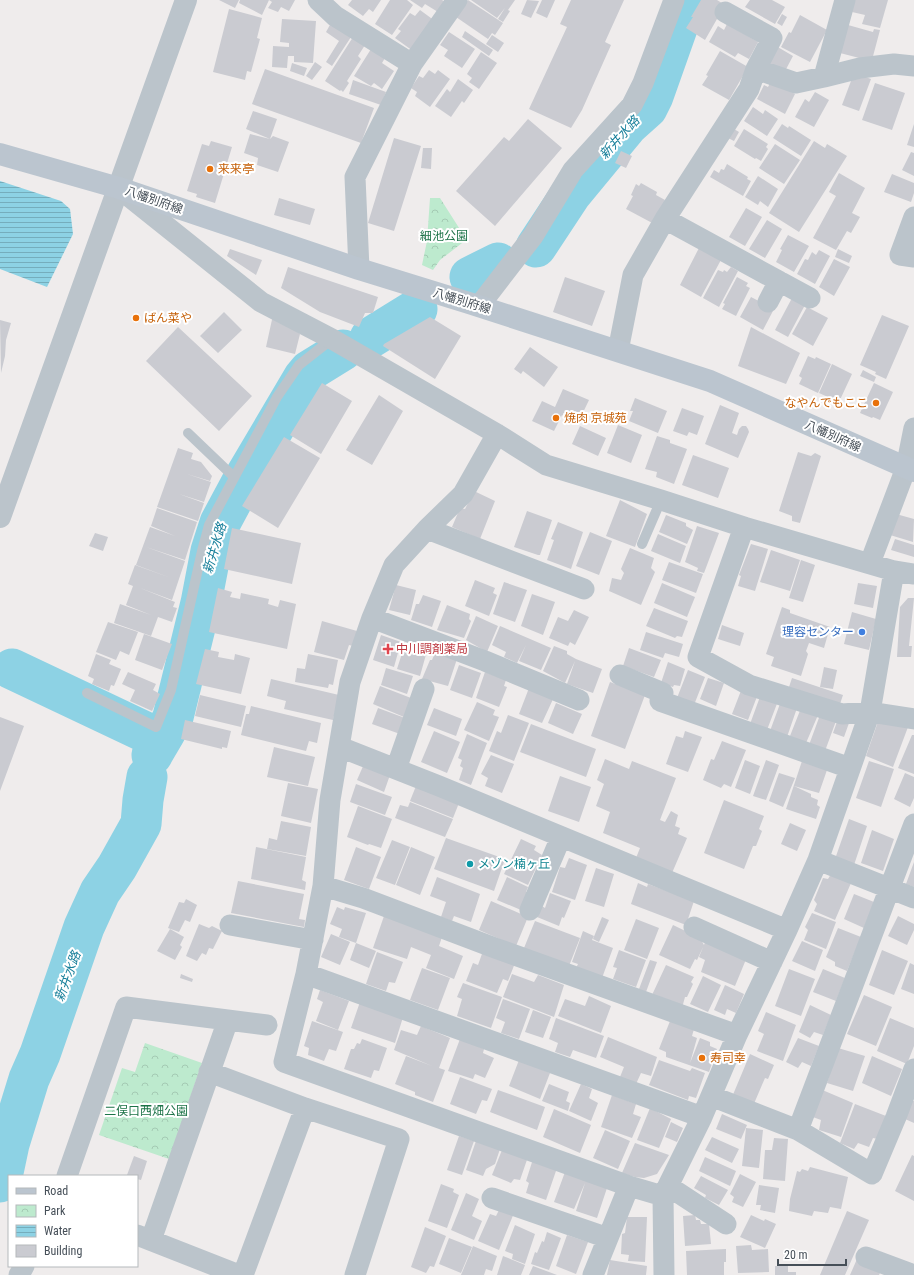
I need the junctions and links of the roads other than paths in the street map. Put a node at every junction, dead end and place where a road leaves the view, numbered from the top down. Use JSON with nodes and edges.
{"nodes":[{"id":1,"x":186,"y":0,"type":"edge"},
{"id":2,"x":318,"y":0,"type":"edge"},
{"id":3,"x":457,"y":0,"type":"edge"},
{"id":4,"x":674,"y":0,"type":"edge"},
{"id":5,"x":845,"y":0,"type":"edge"},
{"id":6,"x":725,"y":12,"type":"dead end"},
{"id":7,"x":412,"y":64,"type":"junction"},
{"id":8,"x":914,"y":66,"type":"edge"},
{"id":9,"x":756,"y":69,"type":"junction"},
{"id":10,"x":824,"y":77,"type":"junction"},
{"id":11,"x":0,"y":154,"type":"edge"},
{"id":12,"x":119,"y":188,"type":"junction"},
{"id":13,"x":914,"y":217,"type":"edge"},
{"id":14,"x":665,"y":219,"type":"junction"},
{"id":15,"x":914,"y":257,"type":"edge"},
{"id":16,"x":359,"y":269,"type":"junction"},
{"id":17,"x":779,"y":281,"type":"junction"},
{"id":18,"x":810,"y":298,"type":"dead end"},
{"id":19,"x":768,"y":302,"type":"dead end"},
{"id":20,"x":479,"y":306,"type":"junction"},
{"id":21,"x":332,"y":339,"type":"junction"},
{"id":22,"x":618,"y":351,"type":"junction"},
{"id":23,"x":914,"y":428,"type":"edge"},
{"id":24,"x":188,"y":433,"type":"dead end"},
{"id":25,"x":497,"y":434,"type":"junction"},
{"id":26,"x":910,"y":470,"type":"edge"},
{"id":27,"x":234,"y":477,"type":"junction"},
{"id":28,"x":661,"y":500,"type":"junction"},
{"id":29,"x":0,"y":517,"type":"edge"},
{"id":30,"x":744,"y":527,"type":"junction"},
{"id":31,"x":427,"y":529,"type":"junction"},
{"id":32,"x":642,"y":544,"type":"dead end"},
{"id":33,"x":870,"y":563,"type":"junction"},
{"id":34,"x":904,"y":572,"type":"edge"},
{"id":35,"x":584,"y":589,"type":"dead end"},
{"id":36,"x":372,"y":618,"type":"junction"},
{"id":37,"x":620,"y":675,"type":"dead end"},
{"id":38,"x":424,"y":689,"type":"dead end"},
{"id":39,"x":87,"y":693,"type":"dead end"},
{"id":40,"x":579,"y":700,"type":"dead end"},
{"id":41,"x":870,"y":712,"type":"junction"},
{"id":42,"x":914,"y":719,"type":"edge"},
{"id":43,"x":340,"y":747,"type":"junction"},
{"id":44,"x":850,"y":768,"type":"junction"},
{"id":45,"x":396,"y":769,"type":"junction"},
{"id":46,"x":914,"y":824,"type":"edge"},
{"id":47,"x":561,"y":837,"type":"junction"},
{"id":48,"x":818,"y":860,"type":"junction"},
{"id":49,"x":323,"y":886,"type":"junction"},
{"id":50,"x":890,"y":888,"type":"junction"},
{"id":51,"x":914,"y":898,"type":"edge"},
{"id":52,"x":530,"y":910,"type":"dead end"},
{"id":53,"x":230,"y":926,"type":"dead end"},
{"id":54,"x":694,"y":928,"type":"dead end"},
{"id":55,"x":787,"y":930,"type":"junction"},
{"id":56,"x":313,"y":940,"type":"junction"},
{"id":57,"x":772,"y":962,"type":"junction"},
{"id":58,"x":306,"y":974,"type":"junction"},
{"id":59,"x":228,"y":1020,"type":"junction"},
{"id":60,"x":267,"y":1025,"type":"dead end"},
{"id":61,"x":737,"y":1035,"type":"junction"},
{"id":62,"x":914,"y":1069,"type":"edge"},
{"id":63,"x":209,"y":1072,"type":"junction"},
{"id":64,"x":711,"y":1096,"type":"junction"},
{"id":65,"x":305,"y":1108,"type":"junction"},
{"id":66,"x":702,"y":1117,"type":"junction"},
{"id":67,"x":798,"y":1130,"type":"junction"},
{"id":68,"x":67,"y":1175,"type":"edge"},
{"id":69,"x":629,"y":1186,"type":"junction"},
{"id":70,"x":666,"y":1191,"type":"junction"},
{"id":71,"x":492,"y":1198,"type":"dead end"},
{"id":72,"x":726,"y":1224,"type":"dead end"},
{"id":73,"x":144,"y":1237,"type":"edge"},
{"id":74,"x":608,"y":1238,"type":"junction"},
{"id":75,"x":866,"y":1257,"type":"dead end"},
{"id":76,"x":239,"y":1275,"type":"edge"},
{"id":77,"x":243,"y":1275,"type":"edge"},
{"id":78,"x":355,"y":1275,"type":"edge"},
{"id":79,"x":594,"y":1275,"type":"edge"},
{"id":80,"x":664,"y":1275,"type":"edge"},
{"id":81,"x":914,"y":1275,"type":"edge"}],
"edges":[{"from":1,"to":12,"type":"street"},
{"from":2,"to":7,"type":"street"},
{"from":3,"to":7,"type":"street"},
{"from":4,"to":20,"type":"street"},
{"from":5,"to":10,"type":"street"},
{"from":6,"to":9,"type":"street"},
{"from":7,"to":16,"type":"street"},
{"from":8,"to":10,"type":"street"},
{"from":9,"to":10,"type":"street"},
{"from":9,"to":14,"type":"street"},
{"from":11,"to":12,"type":"main road","name":"八幡別府線"},
{"from":12,"to":16,"type":"main road","name":"八幡別府線"},
{"from":12,"to":21,"type":"street"},
{"from":12,"to":29,"type":"street"},
{"from":13,"to":15,"type":"street"},
{"from":14,"to":17,"type":"street"},
{"from":14,"to":22,"type":"street"},
{"from":16,"to":20,"type":"main road","name":"八幡別府線"},
{"from":17,"to":18,"type":"street"},
{"from":17,"to":19,"type":"street"},
{"from":20,"to":22,"type":"main road","name":"八幡別府線"},
{"from":21,"to":25,"type":"street"},
{"from":21,"to":27,"type":"lane"},
{"from":22,"to":26,"type":"main road","name":"八幡別府線"},
{"from":23,"to":26,"type":"street"},
{"from":24,"to":27,"type":"lane"},
{"from":25,"to":28,"type":"street"},
{"from":25,"to":31,"type":"street"},
{"from":26,"to":33,"type":"street"},
{"from":27,"to":39,"type":"lane"},
{"from":28,"to":30,"type":"street"},
{"from":28,"to":32,"type":"lane"},
{"from":30,"to":33,"type":"street"},
{"from":30,"to":41,"type":"street"},
{"from":31,"to":35,"type":"street"},
{"from":31,"to":36,"type":"street"},
{"from":33,"to":34,"type":"street"},
{"from":34,"to":41,"type":"street"},
{"from":36,"to":40,"type":"street"},
{"from":36,"to":43,"type":"street"},
{"from":37,"to":44,"type":"street"},
{"from":38,"to":45,"type":"street"},
{"from":41,"to":42,"type":"street"},
{"from":41,"to":44,"type":"street"},
{"from":43,"to":45,"type":"street"},
{"from":43,"to":49,"type":"street"},
{"from":44,"to":48,"type":"street"},
{"from":45,"to":47,"type":"street"},
{"from":46,"to":50,"type":"street"},
{"from":47,"to":52,"type":"street"},
{"from":47,"to":55,"type":"street"},
{"from":48,"to":50,"type":"street"},
{"from":48,"to":55,"type":"street"},
{"from":49,"to":56,"type":"street"},
{"from":49,"to":61,"type":"street"},
{"from":50,"to":51,"type":"street"},
{"from":50,"to":67,"type":"street"},
{"from":53,"to":56,"type":"street"},
{"from":54,"to":57,"type":"street"},
{"from":55,"to":57,"type":"street"},
{"from":56,"to":58,"type":"street"},
{"from":57,"to":61,"type":"street"},
{"from":58,"to":66,"type":"street"},
{"from":58,"to":69,"type":"street"},
{"from":59,"to":60,"type":"street"},
{"from":59,"to":63,"type":"street"},
{"from":59,"to":68,"type":"street"},
{"from":61,"to":64,"type":"street"},
{"from":62,"to":67,"type":"street"},
{"from":63,"to":65,"type":"street"},
{"from":63,"to":73,"type":"street"},
{"from":64,"to":66,"type":"street"},
{"from":64,"to":67,"type":"street"},
{"from":65,"to":77,"type":"street"},
{"from":65,"to":78,"type":"street"},
{"from":66,"to":70,"type":"street"},
{"from":69,"to":70,"type":"street"},
{"from":69,"to":74,"type":"street"},
{"from":70,"to":72,"type":"street"},
{"from":70,"to":80,"type":"street"},
{"from":71,"to":74,"type":"street"},
{"from":73,"to":76,"type":"street"},
{"from":74,"to":79,"type":"street"},
{"from":75,"to":81,"type":"street"}]}
